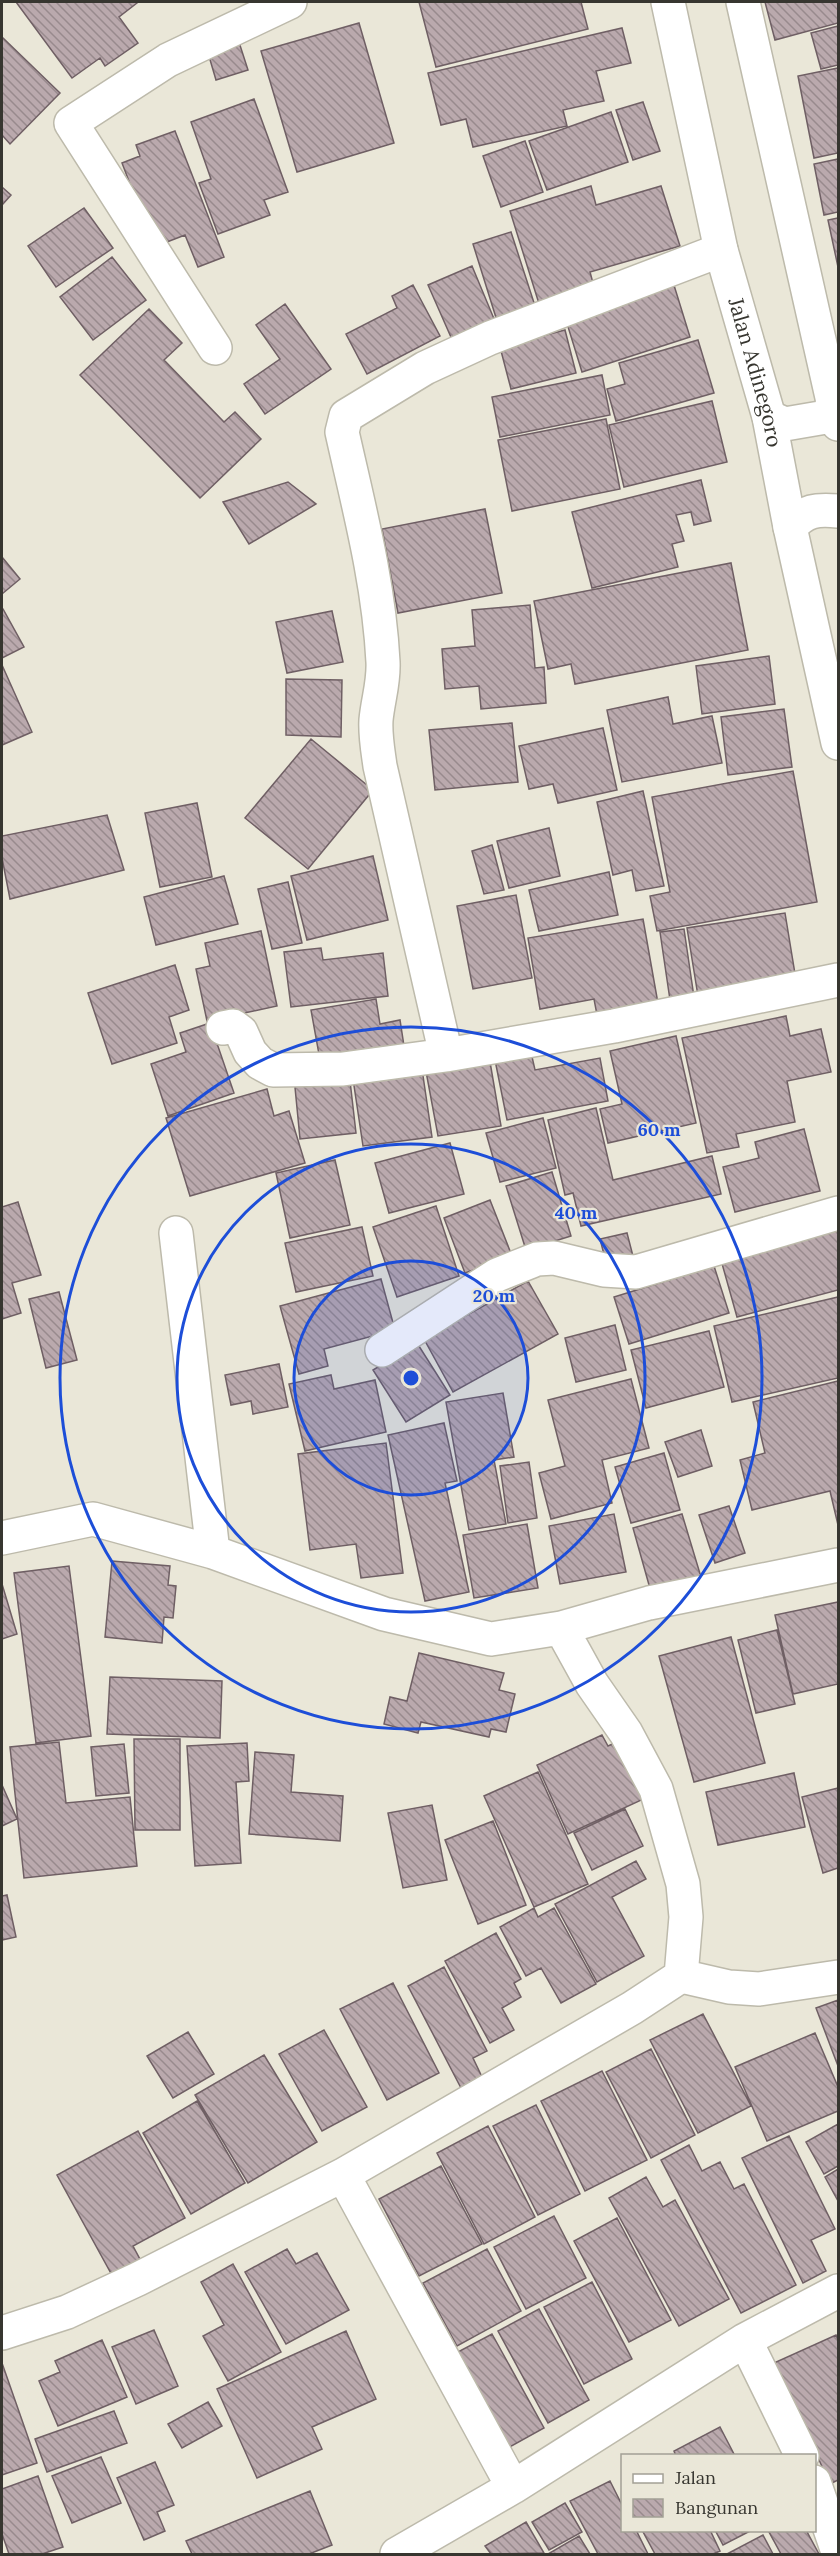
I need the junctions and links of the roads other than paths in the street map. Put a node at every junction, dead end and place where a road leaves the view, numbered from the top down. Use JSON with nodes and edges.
{"nodes":[{"id":1,"x":290,"y":2,"type":"edge"},
{"id":2,"x":668,"y":2,"type":"edge"},
{"id":3,"x":743,"y":2,"type":"edge"},
{"id":4,"x":722,"y":250,"type":"junction"},
{"id":5,"x":215,"y":348,"type":"dead end"},
{"id":6,"x":836,"y":414,"type":"edge"},
{"id":7,"x":769,"y":417,"type":"junction"},
{"id":8,"x":838,"y":511,"type":"edge"},
{"id":9,"x":790,"y":528,"type":"junction"},
{"id":10,"x":838,"y":743,"type":"edge"},
{"id":11,"x":838,"y":981,"type":"edge"},
{"id":12,"x":224,"y":1028,"type":"dead end"},
{"id":13,"x":446,"y":1055,"type":"junction"},
{"id":14,"x":838,"y":1213,"type":"edge"},
{"id":15,"x":176,"y":1233,"type":"dead end"},
{"id":16,"x":382,"y":1350,"type":"dead end"},
{"id":17,"x":2,"y":1538,"type":"edge"},
{"id":18,"x":213,"y":1552,"type":"junction"},
{"id":19,"x":838,"y":1565,"type":"edge"},
{"id":20,"x":561,"y":1628,"type":"junction"},
{"id":21,"x":681,"y":1976,"type":"junction"},
{"id":22,"x":838,"y":1977,"type":"edge"},
{"id":23,"x":343,"y":2175,"type":"junction"},
{"id":24,"x":838,"y":2291,"type":"edge"},
{"id":25,"x":2,"y":2333,"type":"edge"},
{"id":26,"x":745,"y":2340,"type":"junction"},
{"id":27,"x":801,"y":2454,"type":"edge"},
{"id":28,"x":513,"y":2487,"type":"junction"},
{"id":29,"x":816,"y":2488,"type":"edge"},
{"id":30,"x":838,"y":2552,"type":"edge"},
{"id":31,"x":397,"y":2554,"type":"edge"}],
"edges":[{"from":1,"to":5,"type":"main road"},
{"from":2,"to":4,"type":"main road","name":"Jalan Adinegoro"},
{"from":3,"to":6,"type":"main road"},
{"from":4,"to":7,"type":"main road","name":"Jalan Adinegoro"},
{"from":4,"to":13,"type":"main road"},
{"from":6,"to":7,"type":"main road"},
{"from":7,"to":9,"type":"main road","name":"Jalan Adinegoro"},
{"from":8,"to":9,"type":"main road"},
{"from":9,"to":10,"type":"main road","name":"Jalan Adinegoro"},
{"from":11,"to":13,"type":"main road"},
{"from":12,"to":13,"type":"main road"},
{"from":14,"to":16,"type":"main road"},
{"from":15,"to":18,"type":"main road"},
{"from":17,"to":18,"type":"main road"},
{"from":18,"to":20,"type":"main road"},
{"from":19,"to":20,"type":"main road"},
{"from":20,"to":21,"type":"main road"},
{"from":21,"to":22,"type":"main road"},
{"from":21,"to":23,"type":"main road"},
{"from":23,"to":25,"type":"main road"},
{"from":23,"to":28,"type":"main road"},
{"from":24,"to":26,"type":"main road"},
{"from":26,"to":27,"type":"main road"},
{"from":26,"to":28,"type":"main road"},
{"from":28,"to":31,"type":"main road"},
{"from":29,"to":30,"type":"main road"}]}
